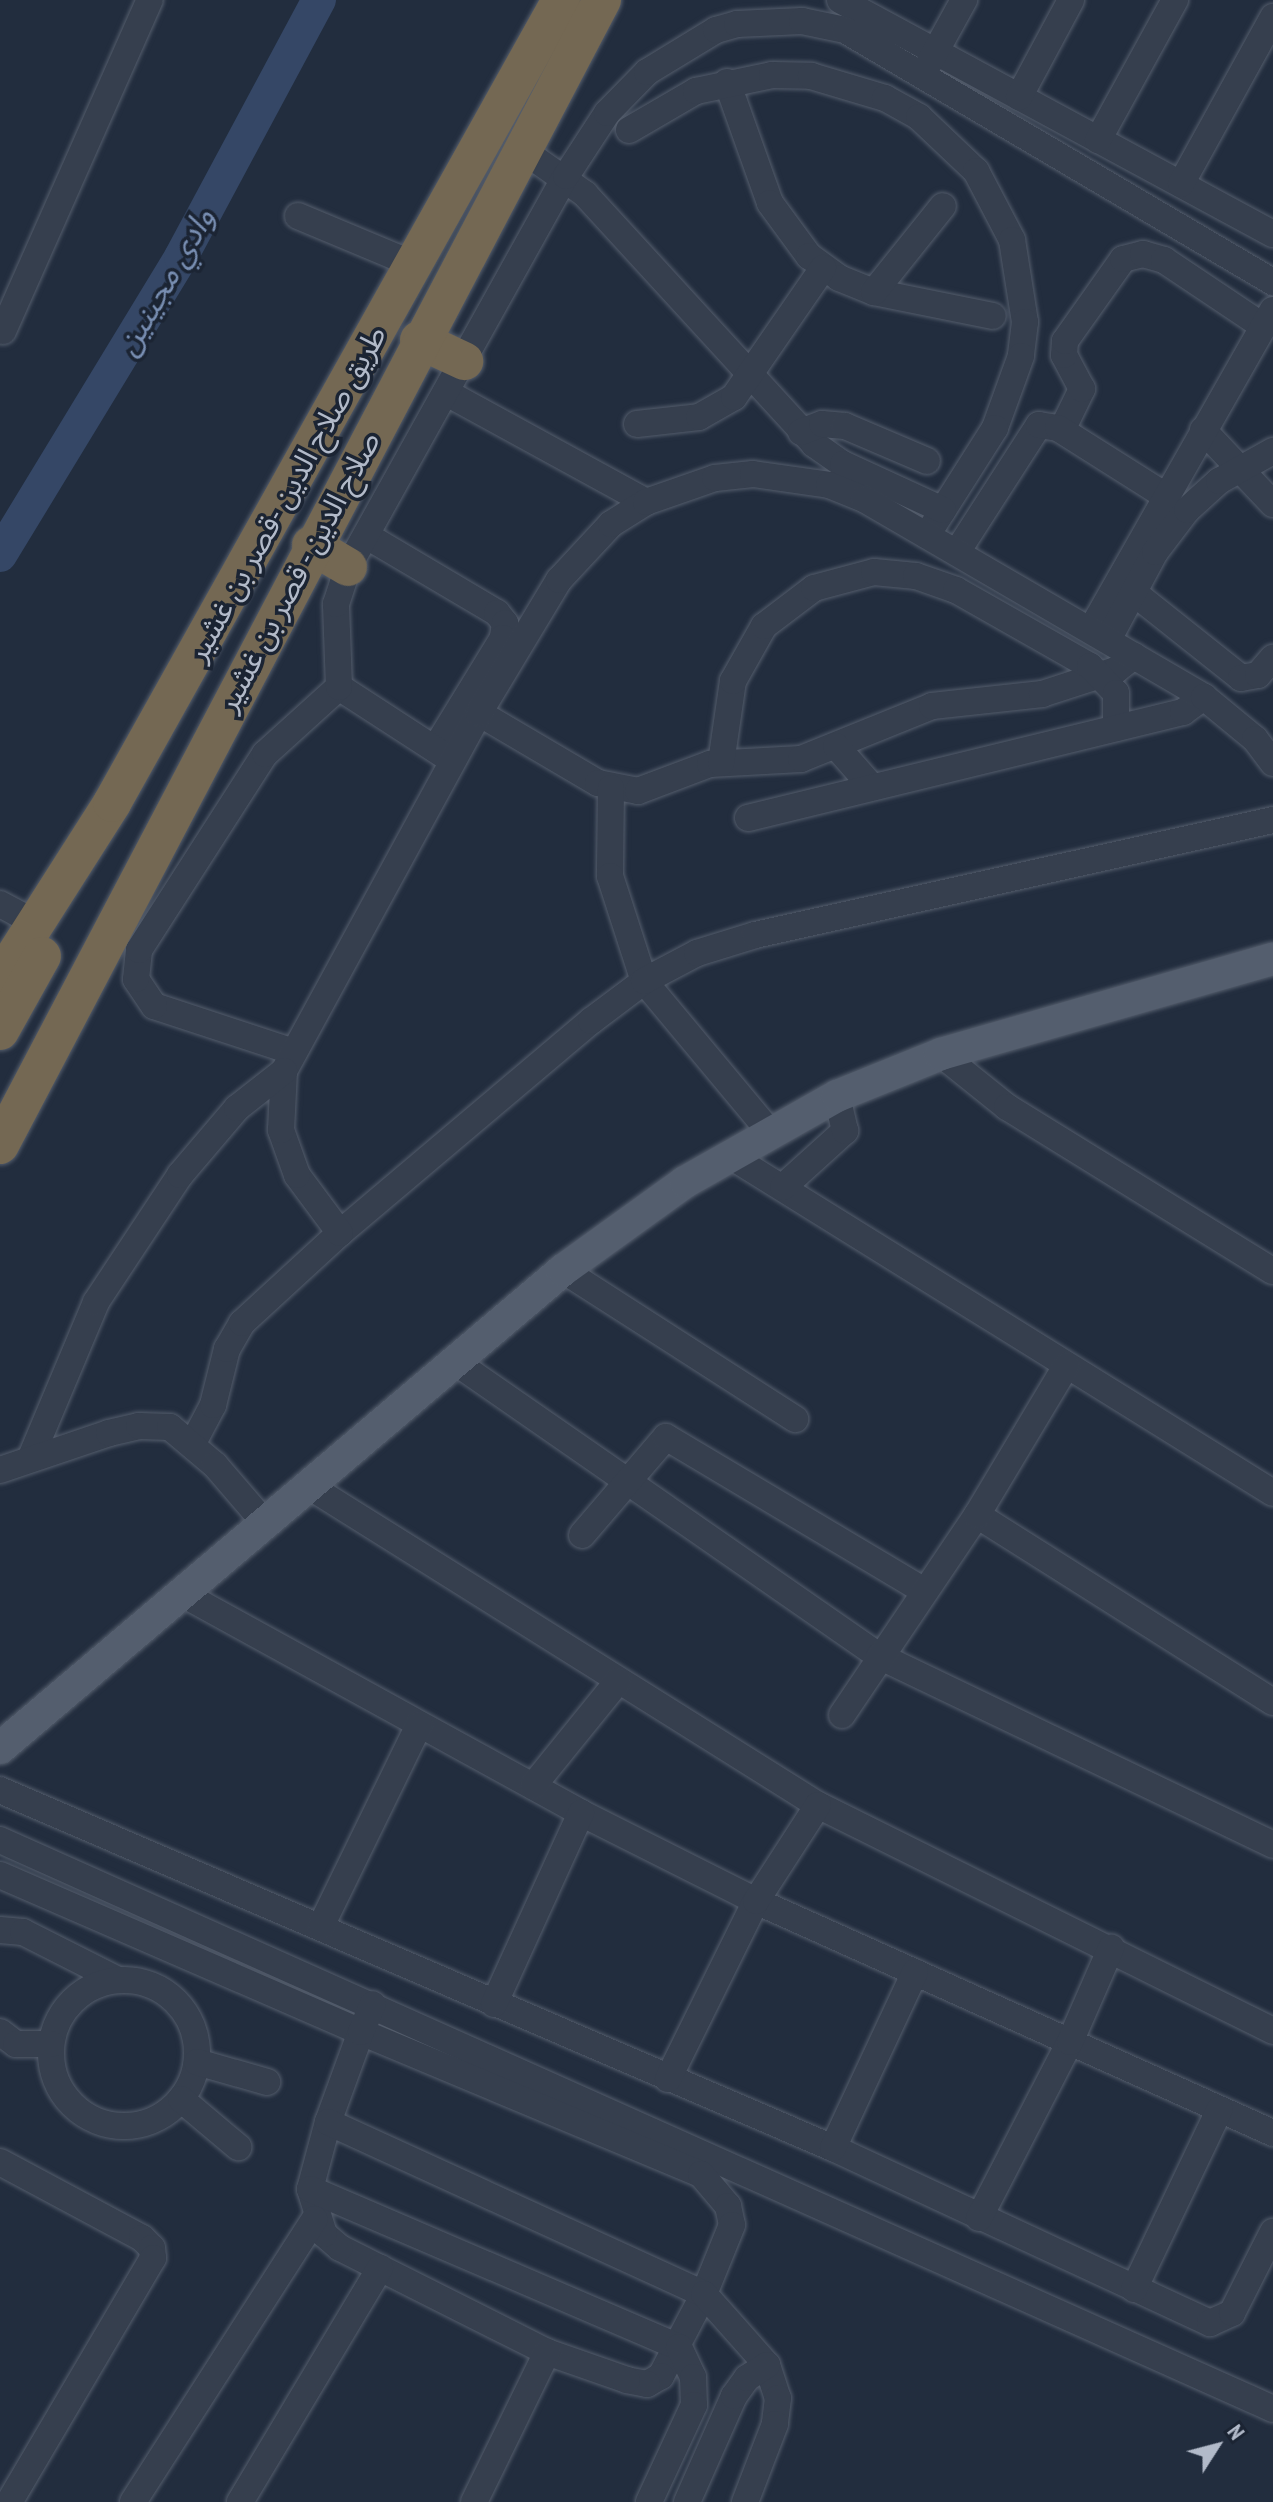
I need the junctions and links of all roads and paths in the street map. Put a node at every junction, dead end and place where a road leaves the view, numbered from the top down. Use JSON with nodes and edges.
{"nodes":[{"id":1,"x":150,"y":0,"type":"edge"},
{"id":2,"x":561,"y":0,"type":"edge"},
{"id":3,"x":602,"y":0,"type":"edge"},
{"id":4,"x":964,"y":0,"type":"edge"},
{"id":5,"x":1071,"y":0,"type":"edge"},
{"id":6,"x":1175,"y":0,"type":"edge"},
{"id":7,"x":851,"y":10,"type":"edge"},
{"id":8,"x":1273,"y":17,"type":"edge"},
{"id":9,"x":929,"y":63,"type":"junction"},
{"id":10,"x":727,"y":82,"type":"junction"},
{"id":11,"x":1019,"y":97,"type":"junction"},
{"id":12,"x":629,"y":130,"type":"dead end"},
{"id":13,"x":1098,"y":140,"type":"junction"},
{"id":14,"x":524,"y":151,"type":"junction"},
{"id":15,"x":566,"y":176,"type":"junction"},
{"id":16,"x":1181,"y":184,"type":"junction"},
{"id":17,"x":943,"y":206,"type":"dead end"},
{"id":18,"x":298,"y":216,"type":"dead end"},
{"id":19,"x":1270,"y":226,"type":"edge"},
{"id":20,"x":415,"y":265,"type":"junction"},
{"id":21,"x":823,"y":268,"type":"junction"},
{"id":22,"x":1273,"y":282,"type":"edge"},
{"id":23,"x":874,"y":292,"type":"junction"},
{"id":24,"x":993,"y":316,"type":"dead end"},
{"id":25,"x":1268,"y":319,"type":"edge"},
{"id":26,"x":1025,"y":322,"type":"junction"},
{"id":27,"x":3,"y":331,"type":"dead end"},
{"id":28,"x":419,"y":340,"type":"junction"},
{"id":29,"x":1065,"y":341,"type":"junction"},
{"id":30,"x":456,"y":377,"type":"junction"},
{"id":31,"x":751,"y":377,"type":"junction"},
{"id":32,"x":637,"y":424,"type":"dead end"},
{"id":33,"x":1062,"y":430,"type":"junction"},
{"id":34,"x":1203,"y":430,"type":"junction"},
{"id":35,"x":801,"y":432,"type":"junction"},
{"id":36,"x":1273,"y":451,"type":"edge"},
{"id":37,"x":927,"y":461,"type":"dead end"},
{"id":38,"x":1239,"y":467,"type":"junction"},
{"id":39,"x":1164,"y":495,"type":"junction"},
{"id":40,"x":646,"y":502,"type":"junction"},
{"id":41,"x":1273,"y":504,"type":"edge"},
{"id":42,"x":943,"y":510,"type":"junction"},
{"id":43,"x":927,"y":535,"type":"junction"},
{"id":44,"x":311,"y":545,"type":"junction"},
{"id":45,"x":358,"y":552,"type":"junction"},
{"id":46,"x":957,"y":552,"type":"junction"},
{"id":47,"x":1133,"y":592,"type":"junction"},
{"id":48,"x":1099,"y":635,"type":"junction"},
{"id":49,"x":1134,"y":656,"type":"junction"},
{"id":50,"x":1273,"y":658,"type":"edge"},
{"id":51,"x":1103,"y":674,"type":"junction"},
{"id":52,"x":339,"y":687,"type":"junction"},
{"id":53,"x":1204,"y":697,"type":"junction"},
{"id":54,"x":479,"y":713,"type":"junction"},
{"id":55,"x":1116,"y":728,"type":"junction"},
{"id":56,"x":836,"y":746,"type":"junction"},
{"id":57,"x":444,"y":755,"type":"junction"},
{"id":58,"x":1272,"y":759,"type":"edge"},
{"id":59,"x":721,"y":763,"type":"junction"},
{"id":60,"x":872,"y":787,"type":"junction"},
{"id":61,"x":611,"y":788,"type":"junction"},
{"id":62,"x":112,"y":803,"type":"junction"},
{"id":63,"x":748,"y":818,"type":"dead end"},
{"id":64,"x":1273,"y":820,"type":"edge"},
{"id":65,"x":163,"y":831,"type":"junction"},
{"id":66,"x":0,"y":904,"type":"edge"},
{"id":67,"x":34,"y":922,"type":"junction"},
{"id":68,"x":1271,"y":961,"type":"edge"},
{"id":69,"x":0,"y":979,"type":"edge"},
{"id":70,"x":644,"y":981,"type":"junction"},
{"id":71,"x":0,"y":1031,"type":"edge"},
{"id":72,"x":941,"y":1054,"type":"junction"},
{"id":73,"x":289,"y":1062,"type":"junction"},
{"id":74,"x":0,"y":1093,"type":"edge"},
{"id":75,"x":837,"y":1096,"type":"junction"},
{"id":76,"x":769,"y":1131,"type":"junction"},
{"id":77,"x":0,"y":1145,"type":"edge"},
{"id":78,"x":729,"y":1155,"type":"junction"},
{"id":79,"x":783,"y":1187,"type":"junction"},
{"id":80,"x":340,"y":1233,"type":"junction"},
{"id":81,"x":563,"y":1270,"type":"junction"},
{"id":82,"x":1273,"y":1271,"type":"edge"},
{"id":83,"x":454,"y":1361,"type":"junction"},
{"id":84,"x":1066,"y":1366,"type":"junction"},
{"id":85,"x":795,"y":1419,"type":"dead end"},
{"id":86,"x":193,"y":1443,"type":"junction"},
{"id":87,"x":31,"y":1457,"type":"junction"},
{"id":88,"x":0,"y":1470,"type":"edge"},
{"id":89,"x":624,"y":1480,"type":"junction"},
{"id":90,"x":309,"y":1486,"type":"junction"},
{"id":91,"x":1273,"y":1493,"type":"edge"},
{"id":92,"x":977,"y":1515,"type":"junction"},
{"id":93,"x":264,"y":1522,"type":"junction"},
{"id":94,"x":582,"y":1535,"type":"dead end"},
{"id":95,"x":923,"y":1590,"type":"junction"},
{"id":96,"x":183,"y":1594,"type":"junction"},
{"id":97,"x":879,"y":1656,"type":"junction"},
{"id":98,"x":618,"y":1681,"type":"junction"},
{"id":99,"x":1273,"y":1702,"type":"edge"},
{"id":100,"x":842,"y":1715,"type":"dead end"},
{"id":101,"x":419,"y":1725,"type":"junction"},
{"id":102,"x":0,"y":1748,"type":"edge"},
{"id":103,"x":533,"y":1786,"type":"junction"},
{"id":104,"x":0,"y":1790,"type":"edge"},
{"id":105,"x":818,"y":1805,"type":"junction"},
{"id":106,"x":581,"y":1813,"type":"junction"},
{"id":107,"x":0,"y":1840,"type":"edge"},
{"id":108,"x":1273,"y":1845,"type":"edge"},
{"id":109,"x":0,"y":1875,"type":"edge"},
{"id":110,"x":756,"y":1901,"type":"junction"},
{"id":111,"x":321,"y":1926,"type":"junction"},
{"id":112,"x":0,"y":1930,"type":"edge"},
{"id":113,"x":1111,"y":1948,"type":"junction"},
{"id":114,"x":915,"y":1972,"type":"junction"},
{"id":115,"x":118,"y":1980,"type":"junction"},
{"id":116,"x":373,"y":2004,"type":"junction"},
{"id":117,"x":494,"y":2004,"type":"junction"},
{"id":118,"x":1273,"y":2031,"type":"edge"},
{"id":119,"x":0,"y":2032,"type":"edge"},
{"id":120,"x":361,"y":2032,"type":"junction"},
{"id":121,"x":1070,"y":2042,"type":"junction"},
{"id":122,"x":51,"y":2044,"type":"junction"},
{"id":123,"x":197,"y":2062,"type":"junction"},
{"id":124,"x":668,"y":2079,"type":"junction"},
{"id":125,"x":267,"y":2082,"type":"dead end"},
{"id":126,"x":181,"y":2099,"type":"junction"},
{"id":127,"x":1220,"y":2109,"type":"junction"},
{"id":128,"x":328,"y":2122,"type":"junction"},
{"id":129,"x":1273,"y":2133,"type":"edge"},
{"id":130,"x":238,"y":2147,"type":"dead end"},
{"id":131,"x":833,"y":2148,"type":"junction"},
{"id":132,"x":0,"y":2162,"type":"edge"},
{"id":133,"x":310,"y":2189,"type":"junction"},
{"id":134,"x":979,"y":2218,"type":"junction"},
{"id":135,"x":315,"y":2219,"type":"junction"},
{"id":136,"x":1273,"y":2232,"type":"edge"},
{"id":137,"x":380,"y":2268,"type":"junction"},
{"id":138,"x":1134,"y":2289,"type":"junction"},
{"id":139,"x":704,"y":2294,"type":"junction"},
{"id":140,"x":679,"y":2347,"type":"junction"},
{"id":141,"x":547,"y":2352,"type":"junction"},
{"id":142,"x":767,"y":2365,"type":"junction"},
{"id":143,"x":1273,"y":2409,"type":"edge"},
{"id":144,"x":9,"y":2502,"type":"edge"},
{"id":145,"x":133,"y":2502,"type":"edge"},
{"id":146,"x":240,"y":2502,"type":"edge"},
{"id":147,"x":474,"y":2502,"type":"edge"},
{"id":148,"x":649,"y":2502,"type":"edge"},
{"id":149,"x":687,"y":2502,"type":"edge"},
{"id":150,"x":745,"y":2502,"type":"edge"}],
"edges":[{"from":1,"to":27,"type":"street"},
{"from":2,"to":20,"type":"highway","name":"طريق صلاح الدين -قصر بن غشير"},
{"from":3,"to":14,"type":"highway","name":"صلاح الدين - قصر بن غشير"},
{"from":4,"to":9,"type":"street"},
{"from":5,"to":11,"type":"street"},
{"from":6,"to":13,"type":"street"},
{"from":7,"to":9,"type":"street"},
{"from":7,"to":15,"type":"street"},
{"from":8,"to":16,"type":"street"},
{"from":9,"to":11,"type":"street"},
{"from":9,"to":22,"type":"street"},
{"from":10,"to":12,"type":"street"},
{"from":10,"to":21,"type":"street"},
{"from":10,"to":26,"type":"street"},
{"from":11,"to":13,"type":"street"},
{"from":13,"to":16,"type":"street"},
{"from":14,"to":15,"type":"street"},
{"from":14,"to":28,"type":"highway","name":"صلاح الدين - قصر بن غشير"},
{"from":15,"to":30,"type":"street"},
{"from":15,"to":31,"type":"street"},
{"from":16,"to":19,"type":"street"},
{"from":17,"to":23,"type":"street"},
{"from":18,"to":20,"type":"street"},
{"from":20,"to":62,"type":"highway","name":"طريق صلاح الدين -قصر بن غشير"},
{"from":21,"to":23,"type":"street"},
{"from":21,"to":31,"type":"street"},
{"from":23,"to":24,"type":"street"},
{"from":25,"to":29,"type":"street"},
{"from":25,"to":34,"type":"street"},
{"from":26,"to":29,"type":"street"},
{"from":26,"to":42,"type":"street"},
{"from":28,"to":30,"type":"highway"},
{"from":28,"to":44,"type":"highway","name":"صلاح الدين - قصر بن غشير"},
{"from":29,"to":33,"type":"street"},
{"from":30,"to":40,"type":"street"},
{"from":30,"to":45,"type":"street"},
{"from":31,"to":32,"type":"street"},
{"from":31,"to":35,"type":"street"},
{"from":33,"to":39,"type":"street"},
{"from":33,"to":46,"type":"street"},
{"from":34,"to":38,"type":"street"},
{"from":34,"to":39,"type":"street"},
{"from":35,"to":37,"type":"street"},
{"from":35,"to":42,"type":"street"},
{"from":36,"to":38,"type":"street"},
{"from":38,"to":41,"type":"street"},
{"from":38,"to":47,"type":"street"},
{"from":39,"to":48,"type":"street"},
{"from":40,"to":43,"type":"street"},
{"from":40,"to":54,"type":"street"},
{"from":42,"to":43,"type":"street"},
{"from":43,"to":46,"type":"street"},
{"from":44,"to":45,"type":"highway"},
{"from":44,"to":65,"type":"highway","name":"صلاح الدين - قصر بن غشير"},
{"from":45,"to":52,"type":"street"},
{"from":45,"to":57,"type":"street"},
{"from":46,"to":48,"type":"street"},
{"from":47,"to":48,"type":"street"},
{"from":47,"to":50,"type":"street"},
{"from":48,"to":49,"type":"street"},
{"from":49,"to":51,"type":"street"},
{"from":49,"to":53,"type":"street"},
{"from":51,"to":55,"type":"street"},
{"from":51,"to":56,"type":"street"},
{"from":51,"to":59,"type":"street"},
{"from":52,"to":57,"type":"street"},
{"from":52,"to":73,"type":"street"},
{"from":53,"to":55,"type":"street"},
{"from":53,"to":58,"type":"street"},
{"from":54,"to":57,"type":"street"},
{"from":54,"to":61,"type":"street"},
{"from":55,"to":60,"type":"street"},
{"from":56,"to":59,"type":"street"},
{"from":56,"to":60,"type":"street"},
{"from":57,"to":73,"type":"street"},
{"from":59,"to":61,"type":"street"},
{"from":60,"to":63,"type":"street"},
{"from":61,"to":70,"type":"street"},
{"from":62,"to":67,"type":"highway","name":"طريق صلاح الدين -قصر بن غشير"},
{"from":62,"to":71,"type":"highway"},
{"from":64,"to":70,"type":"street"},
{"from":65,"to":74,"type":"highway"},
{"from":65,"to":77,"type":"highway","name":"صلاح الدين - قصر بن غشير"},
{"from":66,"to":67,"type":"street"},
{"from":67,"to":69,"type":"highway","name":"طريق صلاح الدين -قصر بن غشير"},
{"from":68,"to":72,"type":"main road"},
{"from":70,"to":76,"type":"street"},
{"from":70,"to":80,"type":"street"},
{"from":72,"to":75,"type":"main road"},
{"from":72,"to":82,"type":"street"},
{"from":73,"to":80,"type":"street"},
{"from":73,"to":87,"type":"street"},
{"from":75,"to":76,"type":"main road"},
{"from":75,"to":79,"type":"street"},
{"from":76,"to":78,"type":"main road"},
{"from":78,"to":79,"type":"street"},
{"from":78,"to":81,"type":"main road"},
{"from":79,"to":84,"type":"street"},
{"from":80,"to":86,"type":"street"},
{"from":81,"to":83,"type":"main road"},
{"from":81,"to":85,"type":"street"},
{"from":83,"to":89,"type":"street"},
{"from":83,"to":90,"type":"main road"},
{"from":84,"to":91,"type":"street"},
{"from":84,"to":92,"type":"street"},
{"from":86,"to":87,"type":"street"},
{"from":86,"to":93,"type":"street"},
{"from":87,"to":88,"type":"street"},
{"from":89,"to":94,"type":"street"},
{"from":89,"to":95,"type":"street"},
{"from":89,"to":97,"type":"street"},
{"from":90,"to":93,"type":"main road"},
{"from":90,"to":98,"type":"street"},
{"from":92,"to":95,"type":"street"},
{"from":92,"to":99,"type":"street"},
{"from":93,"to":96,"type":"main road"},
{"from":95,"to":97,"type":"street"},
{"from":96,"to":101,"type":"street"},
{"from":96,"to":102,"type":"main road"},
{"from":97,"to":100,"type":"street"},
{"from":97,"to":108,"type":"street"},
{"from":98,"to":103,"type":"street"},
{"from":98,"to":105,"type":"street"},
{"from":101,"to":103,"type":"street"},
{"from":101,"to":111,"type":"street"},
{"from":103,"to":106,"type":"street"},
{"from":104,"to":111,"type":"street"},
{"from":105,"to":110,"type":"street"},
{"from":105,"to":113,"type":"street"},
{"from":106,"to":110,"type":"street"},
{"from":106,"to":117,"type":"street"},
{"from":107,"to":116,"type":"street"},
{"from":109,"to":120,"type":"street"},
{"from":110,"to":114,"type":"street"},
{"from":110,"to":124,"type":"street"},
{"from":111,"to":117,"type":"street"},
{"from":112,"to":115,"type":"street"},
{"from":113,"to":118,"type":"street"},
{"from":113,"to":121,"type":"street"},
{"from":114,"to":121,"type":"street"},
{"from":114,"to":131,"type":"street"},
{"from":115,"to":122,"type":"street"},
{"from":115,"to":123,"type":"street"},
{"from":116,"to":120,"type":"street"},
{"from":116,"to":143,"type":"street"},
{"from":117,"to":124,"type":"street"},
{"from":119,"to":122,"type":"street"},
{"from":120,"to":128,"type":"street"},
{"from":120,"to":139,"type":"street"},
{"from":121,"to":127,"type":"street"},
{"from":121,"to":134,"type":"street"},
{"from":122,"to":126,"type":"street"},
{"from":123,"to":125,"type":"street"},
{"from":123,"to":126,"type":"street"},
{"from":124,"to":131,"type":"street"},
{"from":126,"to":130,"type":"street"},
{"from":127,"to":129,"type":"street"},
{"from":127,"to":138,"type":"street"},
{"from":128,"to":133,"type":"street"},
{"from":128,"to":139,"type":"street"},
{"from":131,"to":134,"type":"street"},
{"from":132,"to":144,"type":"street"},
{"from":133,"to":135,"type":"street"},
{"from":133,"to":140,"type":"street"},
{"from":134,"to":138,"type":"street"},
{"from":135,"to":137,"type":"street"},
{"from":135,"to":145,"type":"street"},
{"from":136,"to":138,"type":"street"},
{"from":137,"to":141,"type":"street"},
{"from":137,"to":146,"type":"street"},
{"from":139,"to":140,"type":"street"},
{"from":139,"to":142,"type":"street"},
{"from":140,"to":141,"type":"street"},
{"from":140,"to":148,"type":"street"},
{"from":141,"to":147,"type":"street"},
{"from":142,"to":149,"type":"street"},
{"from":142,"to":150,"type":"street"}]}
